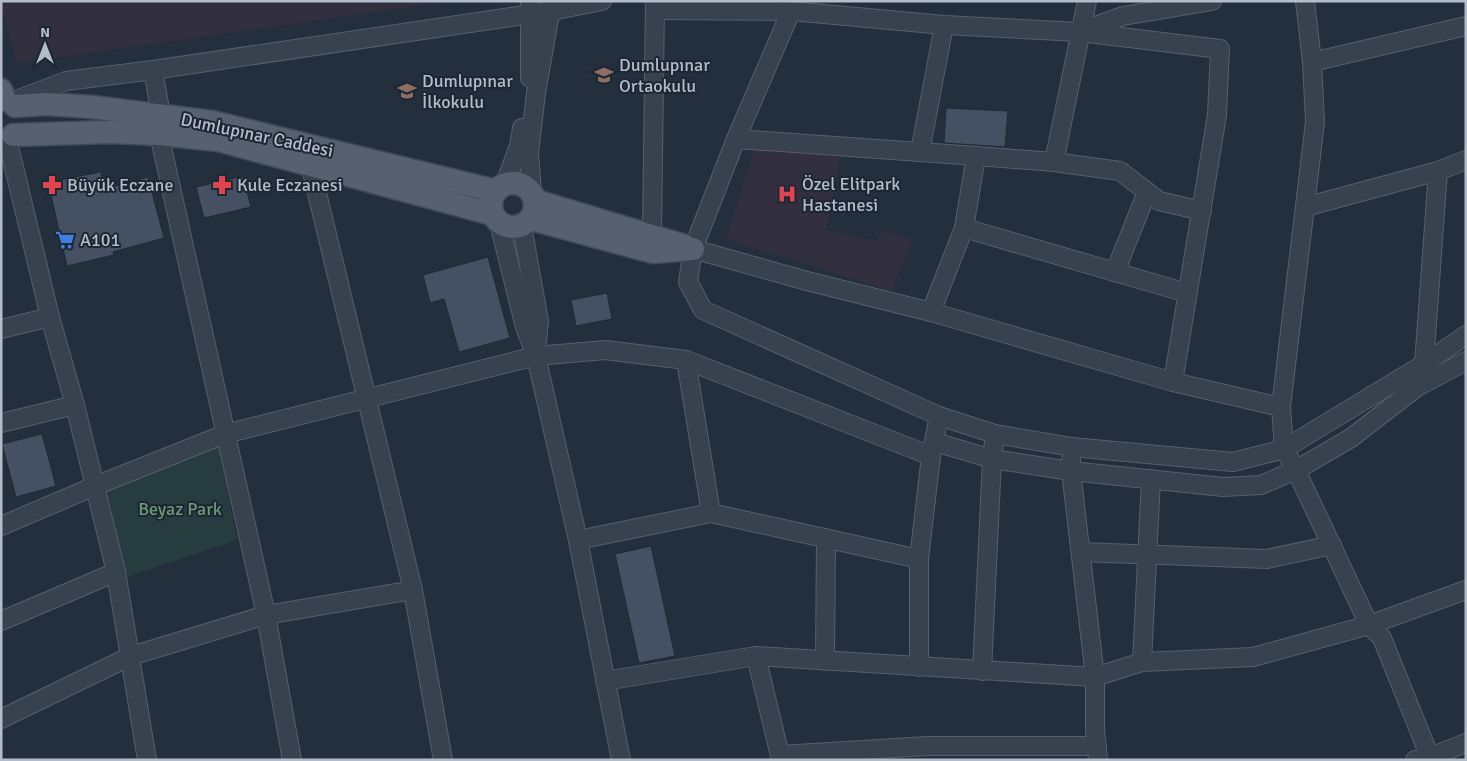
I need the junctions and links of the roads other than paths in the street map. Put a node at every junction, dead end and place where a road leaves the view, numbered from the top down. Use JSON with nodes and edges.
{"nodes":[{"id":1,"x":602,"y":1,"type":"edge"},
{"id":2,"x":1087,"y":1,"type":"edge"},
{"id":3,"x":1212,"y":1,"type":"edge"},
{"id":4,"x":1305,"y":1,"type":"edge"},
{"id":5,"x":552,"y":6,"type":"edge"},
{"id":6,"x":656,"y":6,"type":"edge"},
{"id":7,"x":530,"y":7,"type":"edge"},
{"id":8,"x":791,"y":11,"type":"junction"},
{"id":9,"x":944,"y":25,"type":"junction"},
{"id":10,"x":1466,"y":26,"type":"edge"},
{"id":11,"x":1080,"y":32,"type":"junction"},
{"id":12,"x":1312,"y":62,"type":"junction"},
{"id":13,"x":153,"y":70,"type":"junction"},
{"id":14,"x":6,"y":99,"type":"edge"},
{"id":15,"x":160,"y":125,"type":"junction"},
{"id":16,"x":7,"y":137,"type":"edge"},
{"id":17,"x":736,"y":139,"type":"junction"},
{"id":18,"x":920,"y":152,"type":"junction"},
{"id":19,"x":976,"y":156,"type":"junction"},
{"id":20,"x":1466,"y":160,"type":"edge"},
{"id":21,"x":1054,"y":162,"type":"junction"},
{"id":22,"x":310,"y":164,"type":"junction"},
{"id":23,"x":1438,"y":171,"type":"junction"},
{"id":24,"x":500,"y":187,"type":"junction"},
{"id":25,"x":1147,"y":192,"type":"junction"},
{"id":26,"x":1305,"y":207,"type":"junction"},
{"id":27,"x":530,"y":209,"type":"junction"},
{"id":28,"x":1202,"y":211,"type":"junction"},
{"id":29,"x":496,"y":219,"type":"junction"},
{"id":30,"x":964,"y":228,"type":"junction"},
{"id":31,"x":652,"y":235,"type":"junction"},
{"id":32,"x":693,"y":249,"type":"junction"},
{"id":33,"x":1115,"y":272,"type":"junction"},
{"id":34,"x":1187,"y":293,"type":"junction"},
{"id":35,"x":931,"y":312,"type":"junction"},
{"id":36,"x":50,"y":317,"type":"junction"},
{"id":37,"x":1,"y":329,"type":"edge"},
{"id":38,"x":1466,"y":335,"type":"edge"},
{"id":39,"x":536,"y":356,"type":"junction"},
{"id":40,"x":686,"y":360,"type":"junction"},
{"id":41,"x":1466,"y":361,"type":"edge"},
{"id":42,"x":1424,"y":364,"type":"junction"},
{"id":43,"x":1173,"y":382,"type":"junction"},
{"id":44,"x":366,"y":398,"type":"junction"},
{"id":45,"x":75,"y":405,"type":"junction"},
{"id":46,"x":1281,"y":407,"type":"junction"},
{"id":47,"x":939,"y":416,"type":"junction"},
{"id":48,"x":1,"y":423,"type":"edge"},
{"id":49,"x":225,"y":434,"type":"junction"},
{"id":50,"x":995,"y":434,"type":"junction"},
{"id":51,"x":1072,"y":448,"type":"junction"},
{"id":52,"x":933,"y":449,"type":"junction"},
{"id":53,"x":1284,"y":449,"type":"junction"},
{"id":54,"x":992,"y":459,"type":"junction"},
{"id":55,"x":1296,"y":470,"type":"junction"},
{"id":56,"x":1071,"y":471,"type":"junction"},
{"id":57,"x":1151,"y":479,"type":"junction"},
{"id":58,"x":95,"y":486,"type":"junction"},
{"id":59,"x":712,"y":513,"type":"junction"},
{"id":60,"x":1,"y":526,"type":"edge"},
{"id":61,"x":826,"y":538,"type":"junction"},
{"id":62,"x":578,"y":540,"type":"junction"},
{"id":63,"x":1332,"y":545,"type":"junction"},
{"id":64,"x":1080,"y":552,"type":"junction"},
{"id":65,"x":1147,"y":554,"type":"junction"},
{"id":66,"x":919,"y":559,"type":"junction"},
{"id":67,"x":116,"y":572,"type":"junction"},
{"id":68,"x":413,"y":590,"type":"junction"},
{"id":69,"x":1466,"y":590,"type":"edge"},
{"id":70,"x":266,"y":615,"type":"junction"},
{"id":71,"x":1,"y":621,"type":"edge"},
{"id":72,"x":1369,"y":625,"type":"junction"},
{"id":73,"x":131,"y":656,"type":"junction"},
{"id":74,"x":756,"y":656,"type":"junction"},
{"id":75,"x":825,"y":661,"type":"junction"},
{"id":76,"x":1142,"y":662,"type":"junction"},
{"id":77,"x":919,"y":667,"type":"junction"},
{"id":78,"x":982,"y":671,"type":"junction"},
{"id":79,"x":1095,"y":677,"type":"junction"},
{"id":80,"x":605,"y":681,"type":"junction"},
{"id":81,"x":1,"y":719,"type":"edge"},
{"id":82,"x":1466,"y":743,"type":"edge"},
{"id":83,"x":1098,"y":753,"type":"edge"},
{"id":84,"x":781,"y":757,"type":"edge"},
{"id":85,"x":1425,"y":759,"type":"edge"},
{"id":86,"x":147,"y":760,"type":"edge"},
{"id":87,"x":292,"y":760,"type":"edge"},
{"id":88,"x":443,"y":760,"type":"edge"},
{"id":89,"x":621,"y":760,"type":"edge"}],
"edges":[{"from":1,"to":5,"type":"street"},
{"from":2,"to":11,"type":"street"},
{"from":3,"to":11,"type":"street"},
{"from":4,"to":12,"type":"street"},
{"from":5,"to":7,"type":"street"},
{"from":5,"to":27,"type":"street"},
{"from":6,"to":8,"type":"street"},
{"from":6,"to":31,"type":"street"},
{"from":7,"to":13,"type":"street"},
{"from":7,"to":24,"type":"street"},
{"from":8,"to":9,"type":"street"},
{"from":8,"to":17,"type":"street"},
{"from":9,"to":11,"type":"street"},
{"from":9,"to":18,"type":"street"},
{"from":10,"to":12,"type":"street"},
{"from":11,"to":21,"type":"street"},
{"from":11,"to":28,"type":"street"},
{"from":12,"to":26,"type":"street"},
{"from":13,"to":14,"type":"street"},
{"from":13,"to":15,"type":"street"},
{"from":14,"to":15,"type":"main road","name":"Dumlupınar Caddesi"},
{"from":14,"to":16,"type":"main road"},
{"from":15,"to":16,"type":"main road","name":"Dumlupınar Caddesi"},
{"from":15,"to":22,"type":"main road","name":"Dumlupınar Caddesi"},
{"from":15,"to":24,"type":"main road","name":"Dumlupınar Caddesi"},
{"from":15,"to":49,"type":"street"},
{"from":16,"to":36,"type":"street"},
{"from":17,"to":18,"type":"street"},
{"from":17,"to":32,"type":"street"},
{"from":18,"to":19,"type":"street"},
{"from":19,"to":21,"type":"street"},
{"from":19,"to":30,"type":"street"},
{"from":20,"to":23,"type":"street"},
{"from":21,"to":25,"type":"street"},
{"from":22,"to":29,"type":"main road","name":"Dumlupınar Caddesi"},
{"from":22,"to":44,"type":"street"},
{"from":23,"to":26,"type":"street"},
{"from":23,"to":42,"type":"street"},
{"from":24,"to":27,"type":"main road"},
{"from":24,"to":29,"type":"main road"},
{"from":25,"to":28,"type":"street"},
{"from":25,"to":33,"type":"street"},
{"from":26,"to":46,"type":"street"},
{"from":27,"to":29,"type":"main road"},
{"from":27,"to":31,"type":"main road"},
{"from":27,"to":32,"type":"main road"},
{"from":27,"to":39,"type":"street"},
{"from":28,"to":34,"type":"street"},
{"from":29,"to":39,"type":"street"},
{"from":30,"to":33,"type":"street"},
{"from":30,"to":35,"type":"street"},
{"from":31,"to":32,"type":"main road"},
{"from":32,"to":35,"type":"street"},
{"from":32,"to":47,"type":"street"},
{"from":33,"to":34,"type":"street"},
{"from":34,"to":43,"type":"street"},
{"from":35,"to":43,"type":"street"},
{"from":36,"to":37,"type":"street"},
{"from":36,"to":45,"type":"street"},
{"from":38,"to":42,"type":"street"},
{"from":39,"to":40,"type":"street"},
{"from":39,"to":44,"type":"street"},
{"from":39,"to":62,"type":"street"},
{"from":40,"to":52,"type":"street"},
{"from":40,"to":59,"type":"street"},
{"from":41,"to":55,"type":"street"},
{"from":42,"to":53,"type":"street"},
{"from":43,"to":46,"type":"street"},
{"from":44,"to":49,"type":"street"},
{"from":44,"to":68,"type":"street"},
{"from":45,"to":48,"type":"street"},
{"from":45,"to":58,"type":"street"},
{"from":46,"to":53,"type":"street"},
{"from":47,"to":50,"type":"street"},
{"from":47,"to":52,"type":"street"},
{"from":49,"to":58,"type":"street"},
{"from":49,"to":70,"type":"street"},
{"from":50,"to":51,"type":"street"},
{"from":50,"to":54,"type":"street"},
{"from":51,"to":53,"type":"street"},
{"from":51,"to":56,"type":"street"},
{"from":52,"to":54,"type":"street"},
{"from":52,"to":66,"type":"street"},
{"from":53,"to":55,"type":"street"},
{"from":54,"to":56,"type":"street"},
{"from":54,"to":78,"type":"street"},
{"from":55,"to":57,"type":"street"},
{"from":55,"to":63,"type":"street"},
{"from":56,"to":57,"type":"street"},
{"from":56,"to":64,"type":"street"},
{"from":57,"to":65,"type":"street"},
{"from":58,"to":60,"type":"street"},
{"from":58,"to":67,"type":"street"},
{"from":59,"to":61,"type":"street"},
{"from":59,"to":62,"type":"street"},
{"from":61,"to":66,"type":"street"},
{"from":61,"to":75,"type":"street"},
{"from":62,"to":80,"type":"street"},
{"from":63,"to":65,"type":"street"},
{"from":63,"to":72,"type":"street"},
{"from":64,"to":65,"type":"street"},
{"from":64,"to":79,"type":"street"},
{"from":65,"to":76,"type":"street"},
{"from":66,"to":77,"type":"street"},
{"from":67,"to":71,"type":"street"},
{"from":67,"to":73,"type":"street"},
{"from":68,"to":70,"type":"street"},
{"from":68,"to":88,"type":"street"},
{"from":69,"to":72,"type":"street"},
{"from":70,"to":73,"type":"street"},
{"from":70,"to":87,"type":"street"},
{"from":72,"to":76,"type":"street"},
{"from":72,"to":85,"type":"street"},
{"from":73,"to":81,"type":"street"},
{"from":73,"to":86,"type":"street"},
{"from":74,"to":75,"type":"street"},
{"from":74,"to":80,"type":"street"},
{"from":74,"to":84,"type":"street"},
{"from":75,"to":77,"type":"street"},
{"from":76,"to":79,"type":"street"},
{"from":77,"to":78,"type":"street"},
{"from":78,"to":79,"type":"street"},
{"from":79,"to":83,"type":"street"},
{"from":80,"to":89,"type":"street"},
{"from":82,"to":85,"type":"street"},
{"from":83,"to":84,"type":"street"}]}
